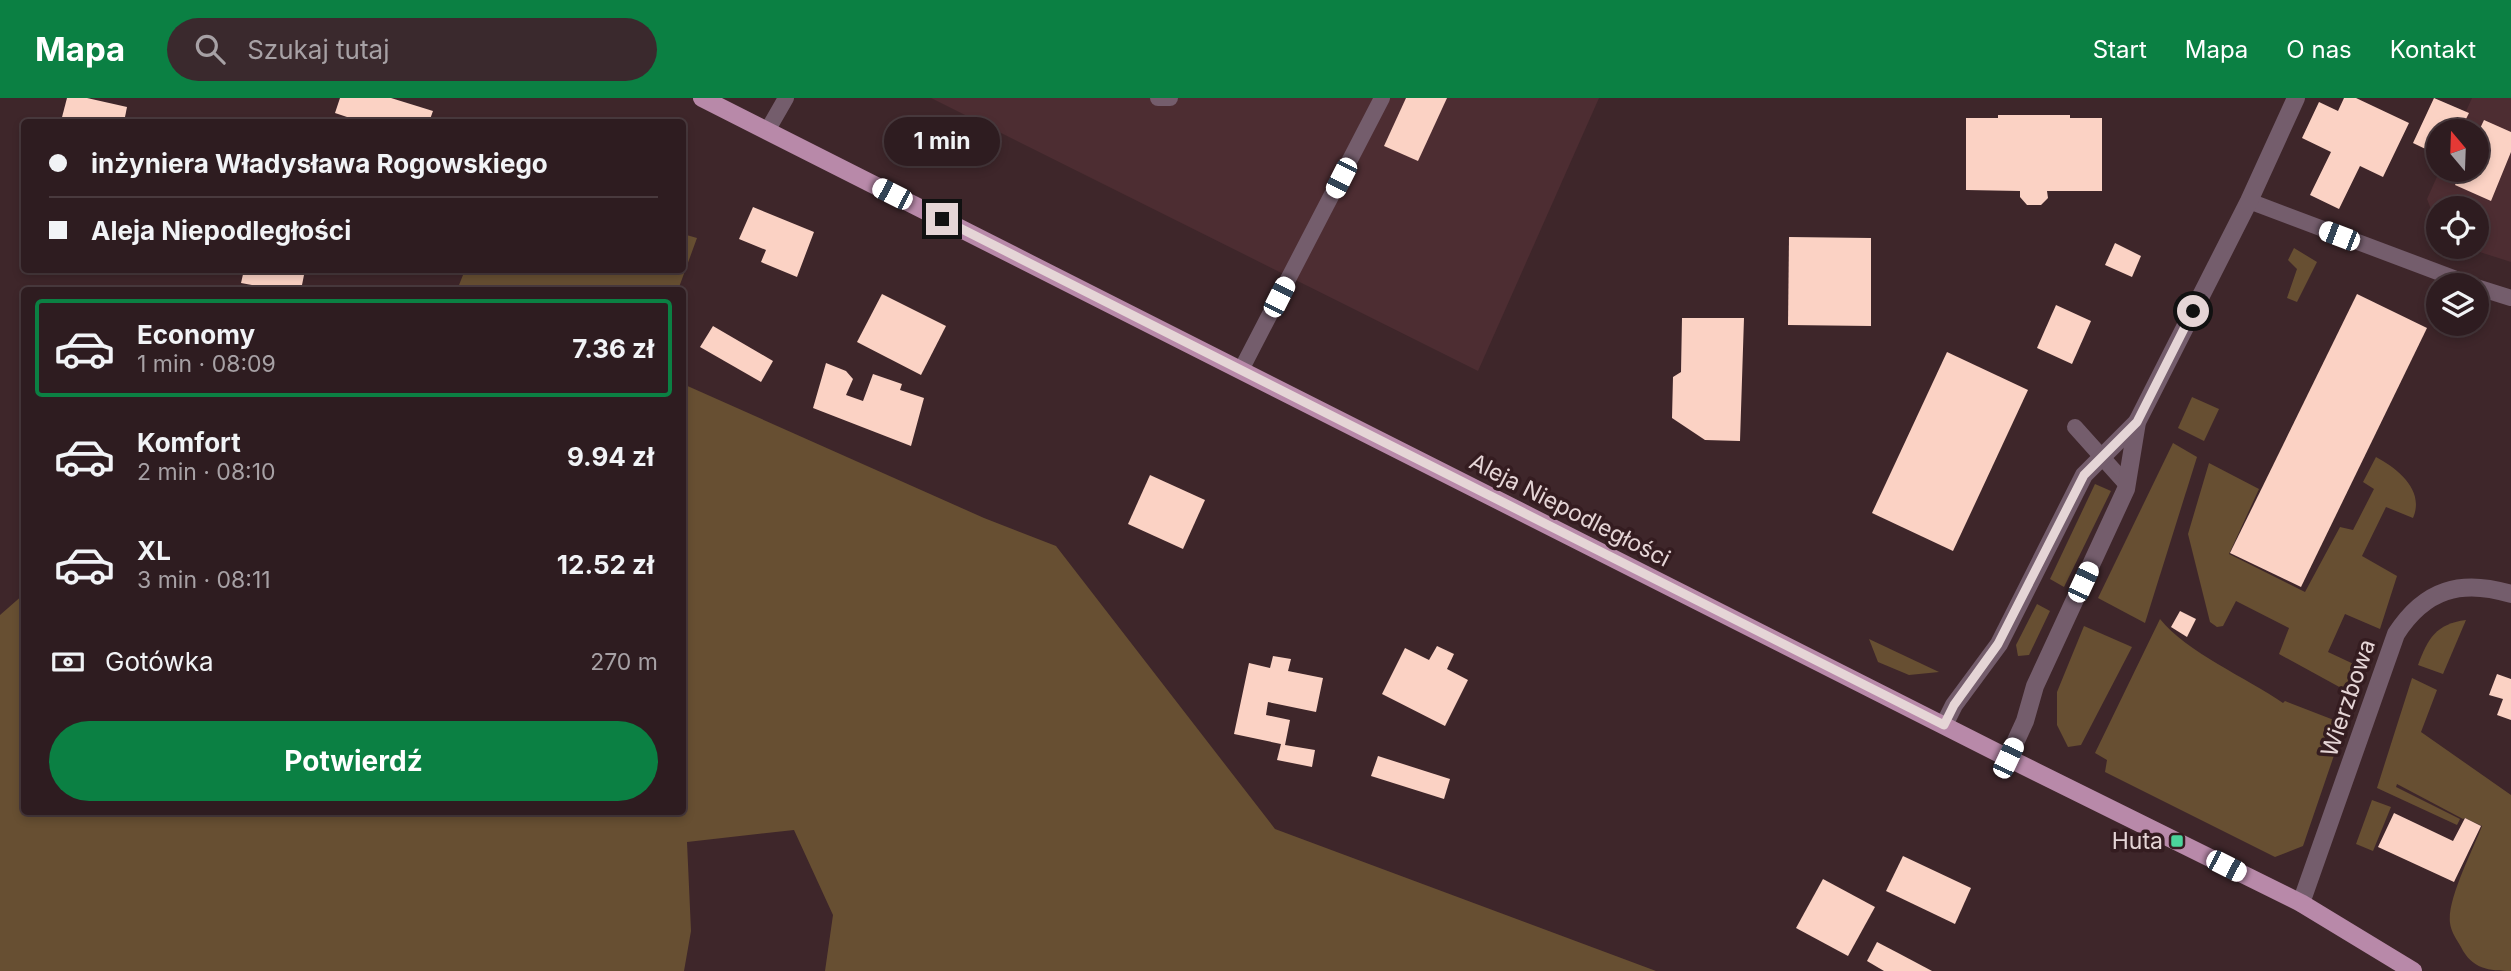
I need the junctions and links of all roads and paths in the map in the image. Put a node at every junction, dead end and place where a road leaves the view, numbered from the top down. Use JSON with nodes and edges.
{"nodes":[{"id":1,"x":702,"y":98,"type":"edge"},
{"id":2,"x":786,"y":98,"type":"edge"},
{"id":3,"x":1158,"y":98,"type":"edge"},
{"id":4,"x":1170,"y":98,"type":"edge"},
{"id":5,"x":1382,"y":98,"type":"edge"},
{"id":6,"x":2296,"y":98,"type":"edge"},
{"id":7,"x":767,"y":131,"type":"junction"},
{"id":8,"x":2249,"y":201,"type":"junction"},
{"id":9,"x":2440,"y":273,"type":"edge"},
{"id":10,"x":2489,"y":291,"type":"edge"},
{"id":11,"x":2511,"y":298,"type":"edge"},
{"id":12,"x":1241,"y":370,"type":"junction"},
{"id":13,"x":2137,"y":422,"type":"junction"},
{"id":14,"x":2075,"y":427,"type":"dead end"},
{"id":15,"x":2102,"y":456,"type":"junction"},
{"id":16,"x":2127,"y":485,"type":"junction"},
{"id":17,"x":2511,"y":594,"type":"edge"},
{"id":18,"x":1944,"y":725,"type":"junction"},
{"id":19,"x":2008,"y":758,"type":"junction"},
{"id":20,"x":2301,"y":903,"type":"junction"},
{"id":21,"x":2413,"y":971,"type":"edge"}],
"edges":[{"from":1,"to":7,"type":"main road","name":"Aleja Niepodległości"},
{"from":2,"to":7,"type":"lane"},
{"from":3,"to":4,"type":"lane"},
{"from":5,"to":12,"type":"lane"},
{"from":6,"to":8,"type":"street"},
{"from":7,"to":12,"type":"main road","name":"Aleja Niepodległości"},
{"from":8,"to":9,"type":"lane"},
{"from":8,"to":13,"type":"street"},
{"from":10,"to":11,"type":"lane"},
{"from":12,"to":18,"type":"main road","name":"Aleja Niepodległości"},
{"from":13,"to":15,"type":"street"},
{"from":13,"to":16,"type":"street"},
{"from":14,"to":15,"type":"lane"},
{"from":15,"to":16,"type":"lane"},
{"from":15,"to":18,"type":"street"},
{"from":16,"to":19,"type":"street"},
{"from":17,"to":20,"type":"street","name":"Wierzbowa"},
{"from":18,"to":19,"type":"main road","name":"Aleja Niepodległości"},
{"from":19,"to":20,"type":"main road","name":"Aleja Niepodległości"},
{"from":20,"to":21,"type":"main road","name":"Aleja Niepodległości"}]}
